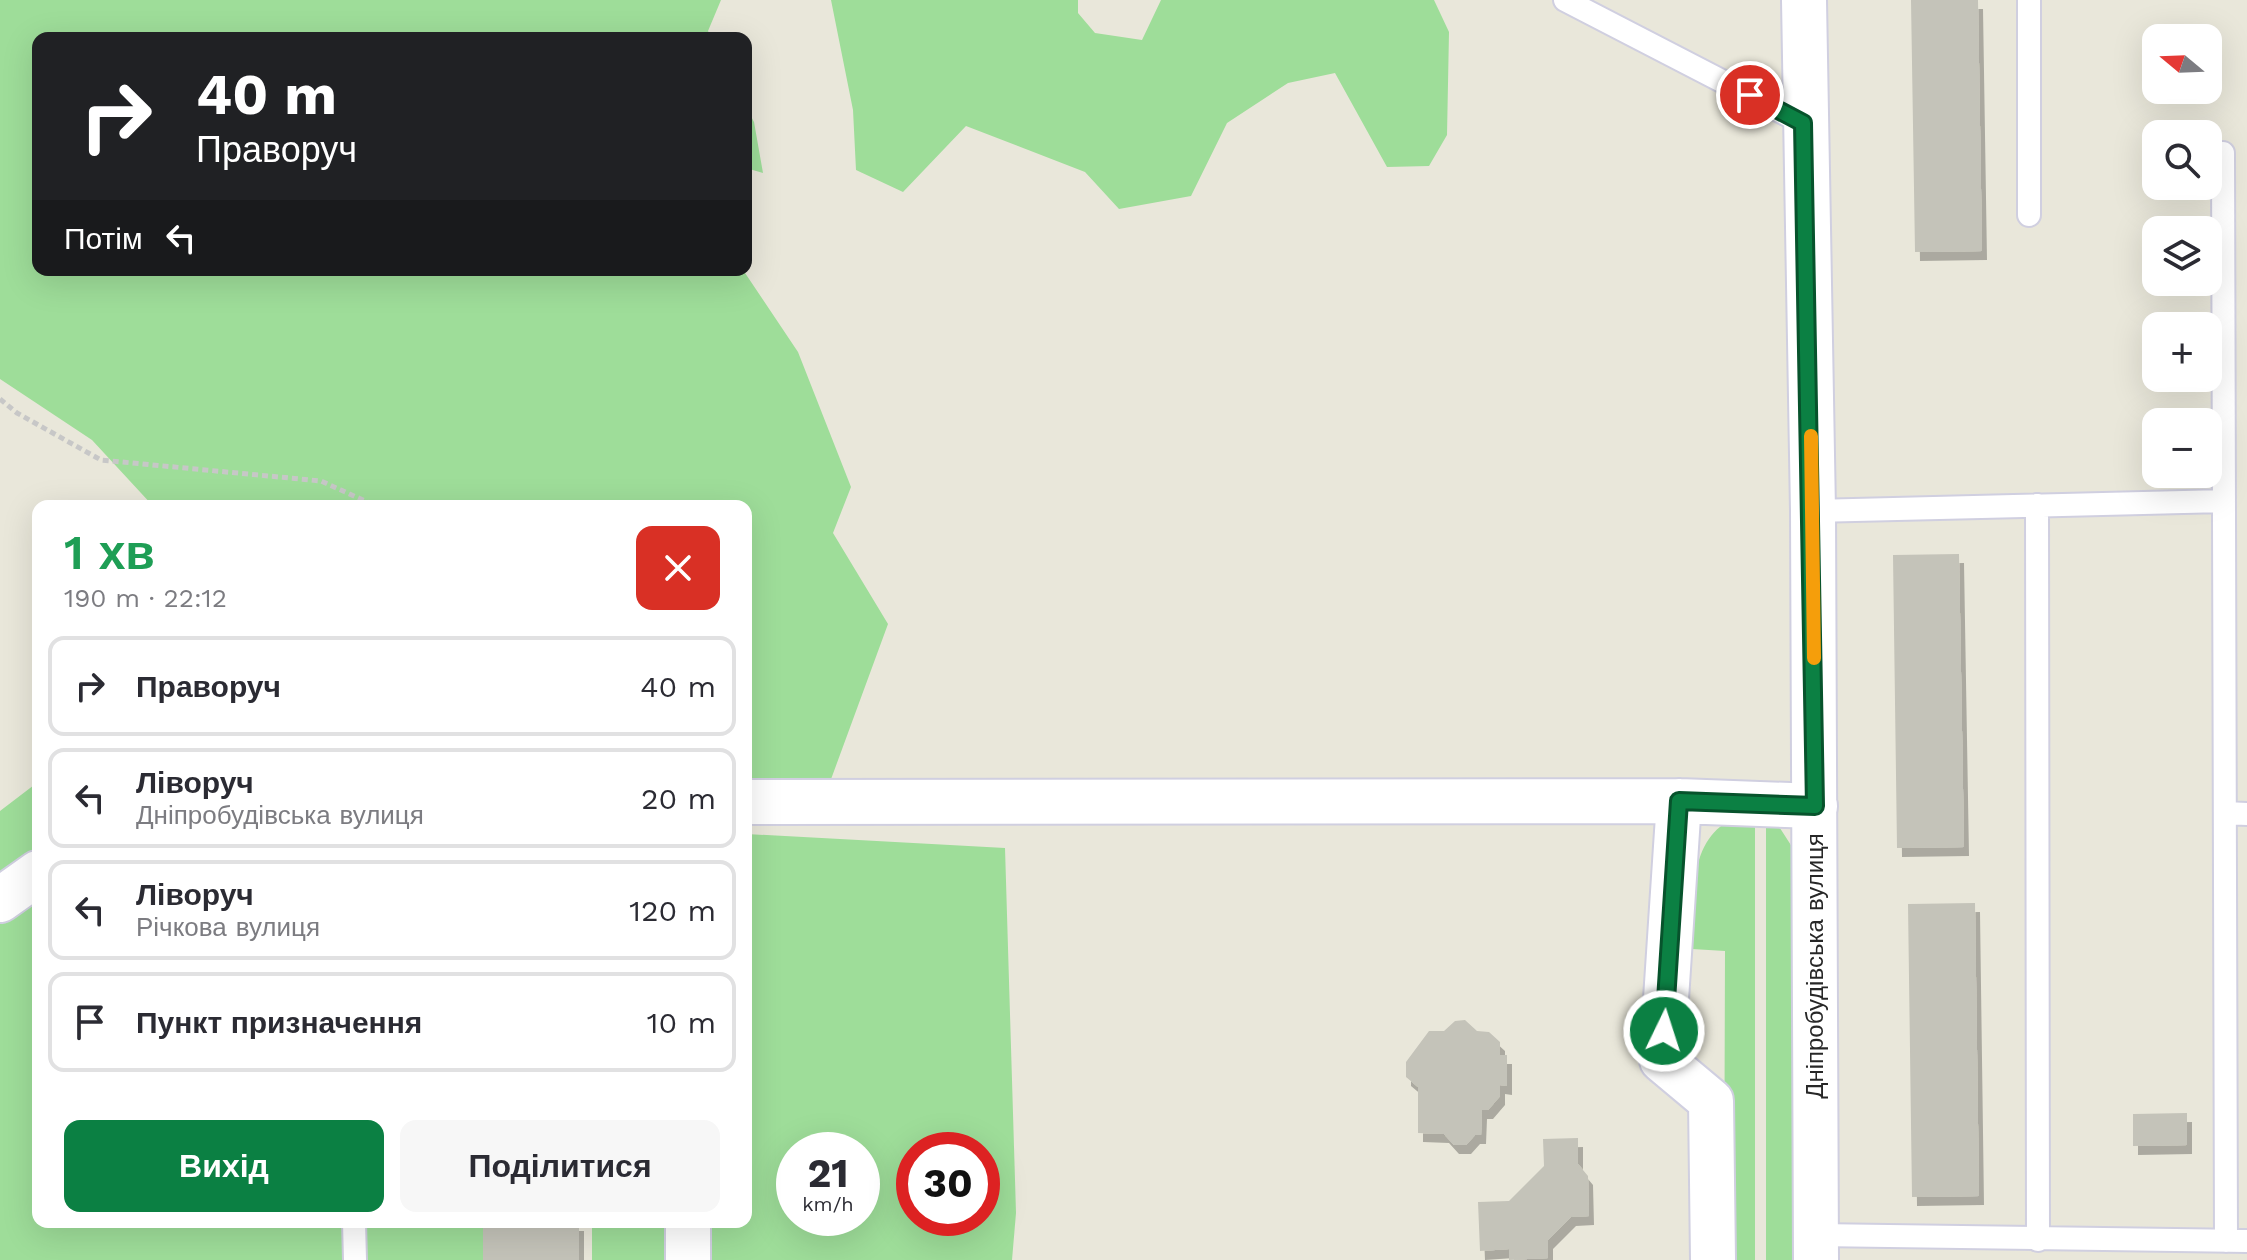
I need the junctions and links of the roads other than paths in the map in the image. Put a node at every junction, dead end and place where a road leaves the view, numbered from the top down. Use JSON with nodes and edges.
{"nodes":[{"id":1,"x":1565,"y":0,"type":"edge"},
{"id":2,"x":1804,"y":0,"type":"edge"},
{"id":3,"x":2029,"y":0,"type":"edge"},
{"id":4,"x":1803,"y":123,"type":"junction"},
{"id":5,"x":2223,"y":153,"type":"dead end"},
{"id":6,"x":2029,"y":215,"type":"dead end"},
{"id":7,"x":2224,"y":501,"type":"junction"},
{"id":8,"x":2037,"y":505,"type":"junction"},
{"id":9,"x":1813,"y":511,"type":"junction"},
{"id":10,"x":1679,"y":801,"type":"junction"},
{"id":11,"x":752,"y":802,"type":"edge"},
{"id":12,"x":1815,"y":806,"type":"junction"},
{"id":13,"x":2236,"y":813,"type":"edge"},
{"id":14,"x":32,"y":877,"type":"edge"},
{"id":15,"x":0,"y":900,"type":"edge"},
{"id":16,"x":2225,"y":985,"type":"junction"},
{"id":17,"x":2247,"y":992,"type":"edge"},
{"id":18,"x":354,"y":1228,"type":"edge"},
{"id":19,"x":688,"y":1228,"type":"edge"},
{"id":20,"x":2038,"y":1240,"type":"junction"},
{"id":21,"x":2236,"y":1241,"type":"edge"},
{"id":22,"x":1816,"y":1248,"type":"edge"},
{"id":23,"x":355,"y":1260,"type":"edge"},
{"id":24,"x":688,"y":1260,"type":"edge"},
{"id":25,"x":1713,"y":1260,"type":"edge"}],
"edges":[{"from":1,"to":4,"type":"lane"},
{"from":2,"to":4,"type":"street","name":"Дніпробудівська вулиця"},
{"from":3,"to":6,"type":"lane"},
{"from":4,"to":9,"type":"street","name":"Дніпробудівська вулиця"},
{"from":5,"to":7,"type":"lane"},
{"from":7,"to":8,"type":"lane"},
{"from":7,"to":13,"type":"lane"},
{"from":8,"to":9,"type":"lane"},
{"from":8,"to":20,"type":"lane"},
{"from":9,"to":12,"type":"street","name":"Дніпробудівська вулиця"},
{"from":10,"to":11,"type":"street"},
{"from":10,"to":12,"type":"street"},
{"from":10,"to":25,"type":"street"},
{"from":12,"to":22,"type":"street","name":"Дніпробудівська вулиця"},
{"from":13,"to":16,"type":"lane"},
{"from":14,"to":15,"type":"street"},
{"from":16,"to":17,"type":"lane"},
{"from":16,"to":21,"type":"lane"},
{"from":18,"to":23,"type":"lane"},
{"from":19,"to":24,"type":"street"},
{"from":20,"to":21,"type":"lane"},
{"from":20,"to":22,"type":"lane"}]}
